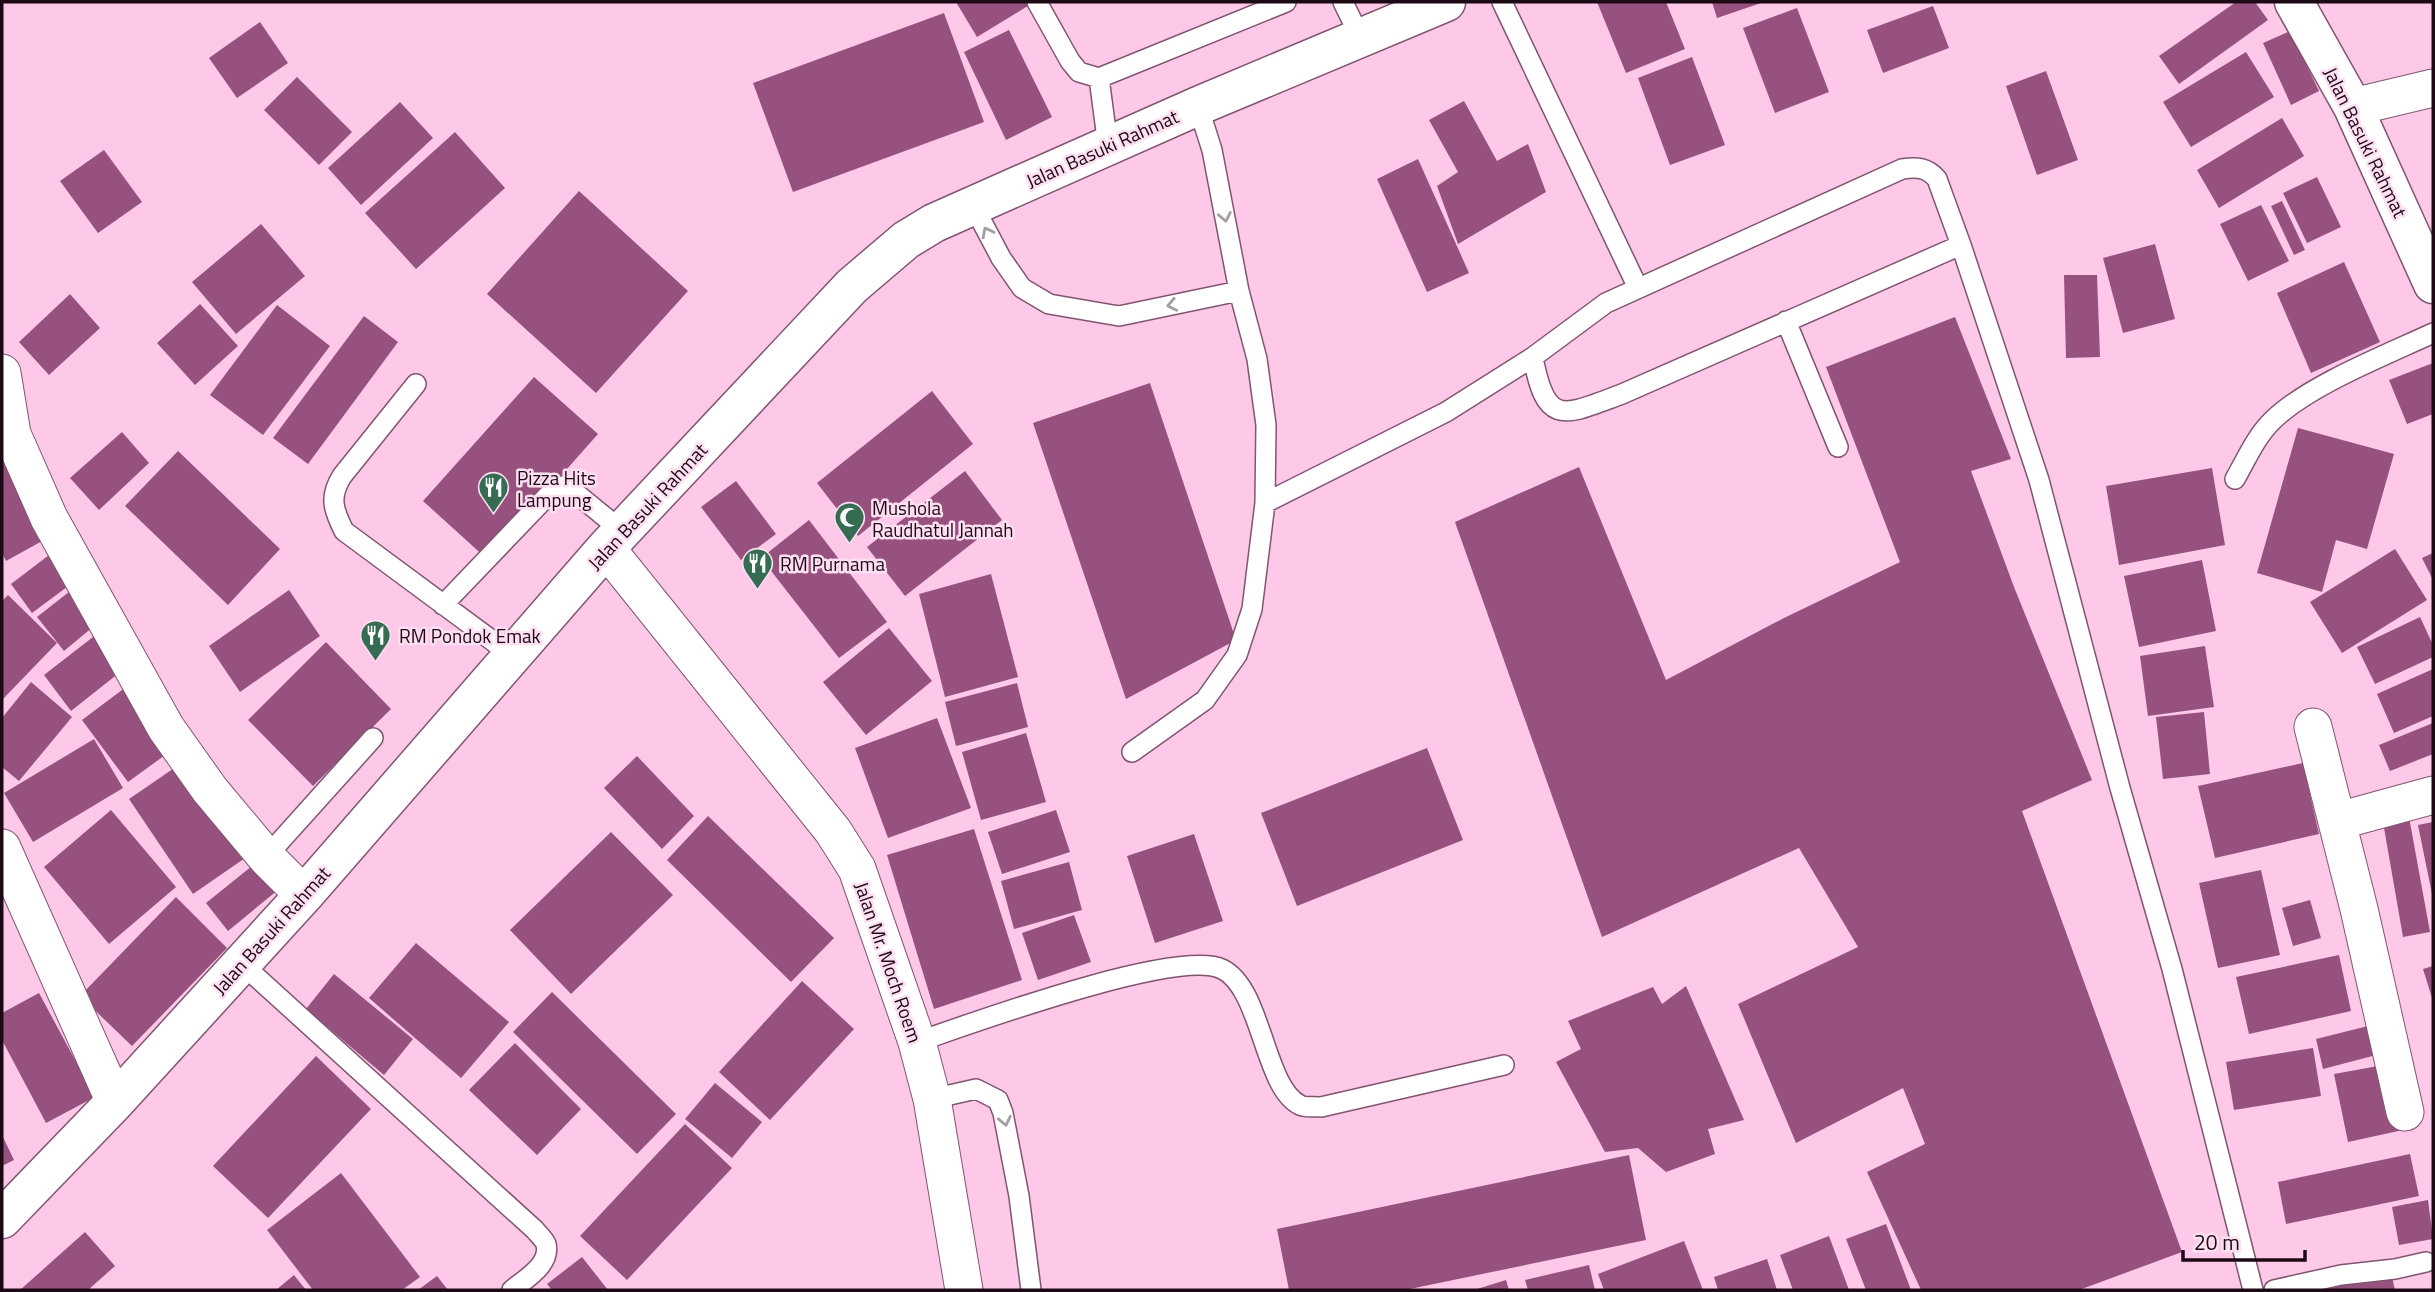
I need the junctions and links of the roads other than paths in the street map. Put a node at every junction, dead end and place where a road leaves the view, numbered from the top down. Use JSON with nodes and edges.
{"nodes":[{"id":1,"x":1037,"y":2,"type":"edge"},
{"id":2,"x":1286,"y":2,"type":"edge"},
{"id":3,"x":1343,"y":2,"type":"edge"},
{"id":4,"x":1446,"y":2,"type":"edge"},
{"id":5,"x":1502,"y":2,"type":"edge"},
{"id":6,"x":2294,"y":2,"type":"edge"},
{"id":7,"x":1361,"y":39,"type":"junction"},
{"id":8,"x":1099,"y":78,"type":"junction"},
{"id":9,"x":2433,"y":88,"type":"edge"},
{"id":10,"x":1198,"y":106,"type":"junction"},
{"id":11,"x":2353,"y":107,"type":"junction"},
{"id":12,"x":1108,"y":146,"type":"junction"},
{"id":13,"x":974,"y":205,"type":"junction"},
{"id":14,"x":1961,"y":245,"type":"junction"},
{"id":15,"x":2433,"y":284,"type":"edge"},
{"id":16,"x":1638,"y":288,"type":"junction"},
{"id":17,"x":1239,"y":291,"type":"junction"},
{"id":18,"x":1786,"y":321,"type":"junction"},
{"id":19,"x":2433,"y":332,"type":"edge"},
{"id":20,"x":1533,"y":356,"type":"junction"},
{"id":21,"x":2,"y":373,"type":"edge"},
{"id":22,"x":416,"y":384,"type":"dead end"},
{"id":23,"x":1838,"y":447,"type":"dead end"},
{"id":24,"x":2235,"y":479,"type":"dead end"},
{"id":25,"x":1265,"y":503,"type":"junction"},
{"id":26,"x":614,"y":540,"type":"junction"},
{"id":27,"x":443,"y":605,"type":"junction"},
{"id":28,"x":513,"y":656,"type":"junction"},
{"id":29,"x":2313,"y":727,"type":"dead end"},
{"id":30,"x":373,"y":738,"type":"dead end"},
{"id":31,"x":1132,"y":752,"type":"dead end"},
{"id":32,"x":2433,"y":795,"type":"edge"},
{"id":33,"x":2338,"y":821,"type":"junction"},
{"id":34,"x":2,"y":848,"type":"edge"},
{"id":35,"x":266,"y":857,"type":"junction"},
{"id":36,"x":304,"y":895,"type":"junction"},
{"id":37,"x":241,"y":963,"type":"junction"},
{"id":38,"x":917,"y":1042,"type":"junction"},
{"id":39,"x":1504,"y":1065,"type":"dead end"},
{"id":40,"x":932,"y":1099,"type":"junction"},
{"id":41,"x":115,"y":1102,"type":"junction"},
{"id":42,"x":2405,"y":1112,"type":"dead end"},
{"id":43,"x":2,"y":1219,"type":"edge"},
{"id":44,"x":2426,"y":1262,"type":"dead end"},
{"id":45,"x":512,"y":1290,"type":"edge"},
{"id":46,"x":964,"y":1290,"type":"edge"},
{"id":47,"x":1031,"y":1290,"type":"edge"},
{"id":48,"x":2253,"y":1290,"type":"edge"},
{"id":49,"x":2274,"y":1290,"type":"edge"}],
"edges":[{"from":1,"to":8,"type":"lane"},
{"from":2,"to":8,"type":"lane"},
{"from":3,"to":7,"type":"lane"},
{"from":4,"to":7,"type":"main road","name":"Jalan Basuki Rahmat"},
{"from":5,"to":16,"type":"lane"},
{"from":6,"to":11,"type":"main road","name":"Jalan Basuki Rahmat"},
{"from":7,"to":10,"type":"main road","name":"Jalan Basuki Rahmat"},
{"from":8,"to":12,"type":"lane"},
{"from":9,"to":11,"type":"street"},
{"from":10,"to":12,"type":"main road","name":"Jalan Basuki Rahmat"},
{"from":10,"to":17,"type":"lane","one_way":true},
{"from":11,"to":15,"type":"main road","name":"Jalan Basuki Rahmat"},
{"from":12,"to":13,"type":"main road","name":"Jalan Basuki Rahmat"},
{"from":17,"to":13,"type":"lane","one_way":true},
{"from":13,"to":26,"type":"main road","name":"Jalan Basuki Rahmat"},
{"from":14,"to":16,"type":"lane"},
{"from":14,"to":18,"type":"lane"},
{"from":14,"to":48,"type":"lane"},
{"from":16,"to":20,"type":"lane"},
{"from":17,"to":25,"type":"lane"},
{"from":18,"to":20,"type":"lane"},
{"from":18,"to":23,"type":"lane"},
{"from":19,"to":24,"type":"lane"},
{"from":20,"to":25,"type":"lane"},
{"from":21,"to":35,"type":"street"},
{"from":22,"to":27,"type":"lane"},
{"from":25,"to":31,"type":"lane"},
{"from":26,"to":27,"type":"lane"},
{"from":26,"to":28,"type":"main road","name":"Jalan Basuki Rahmat"},
{"from":26,"to":38,"type":"street","name":"Jalan Mr. Moch Roem"},
{"from":27,"to":28,"type":"lane"},
{"from":28,"to":36,"type":"main road","name":"Jalan Basuki Rahmat"},
{"from":29,"to":33,"type":"street"},
{"from":30,"to":35,"type":"lane"},
{"from":32,"to":33,"type":"street"},
{"from":33,"to":42,"type":"street"},
{"from":34,"to":41,"type":"street"},
{"from":35,"to":36,"type":"street"},
{"from":36,"to":37,"type":"main road","name":"Jalan Basuki Rahmat"},
{"from":37,"to":41,"type":"main road","name":"Jalan Basuki Rahmat"},
{"from":37,"to":45,"type":"lane"},
{"from":38,"to":39,"type":"lane"},
{"from":38,"to":40,"type":"street","name":"Jalan Mr. Moch Roem"},
{"from":40,"to":46,"type":"street","name":"Jalan Mr. Moch Roem"},
{"from":40,"to":47,"type":"lane","one_way":true},
{"from":41,"to":43,"type":"main road","name":"Jalan Basuki Rahmat"},
{"from":44,"to":49,"type":"lane"}]}
